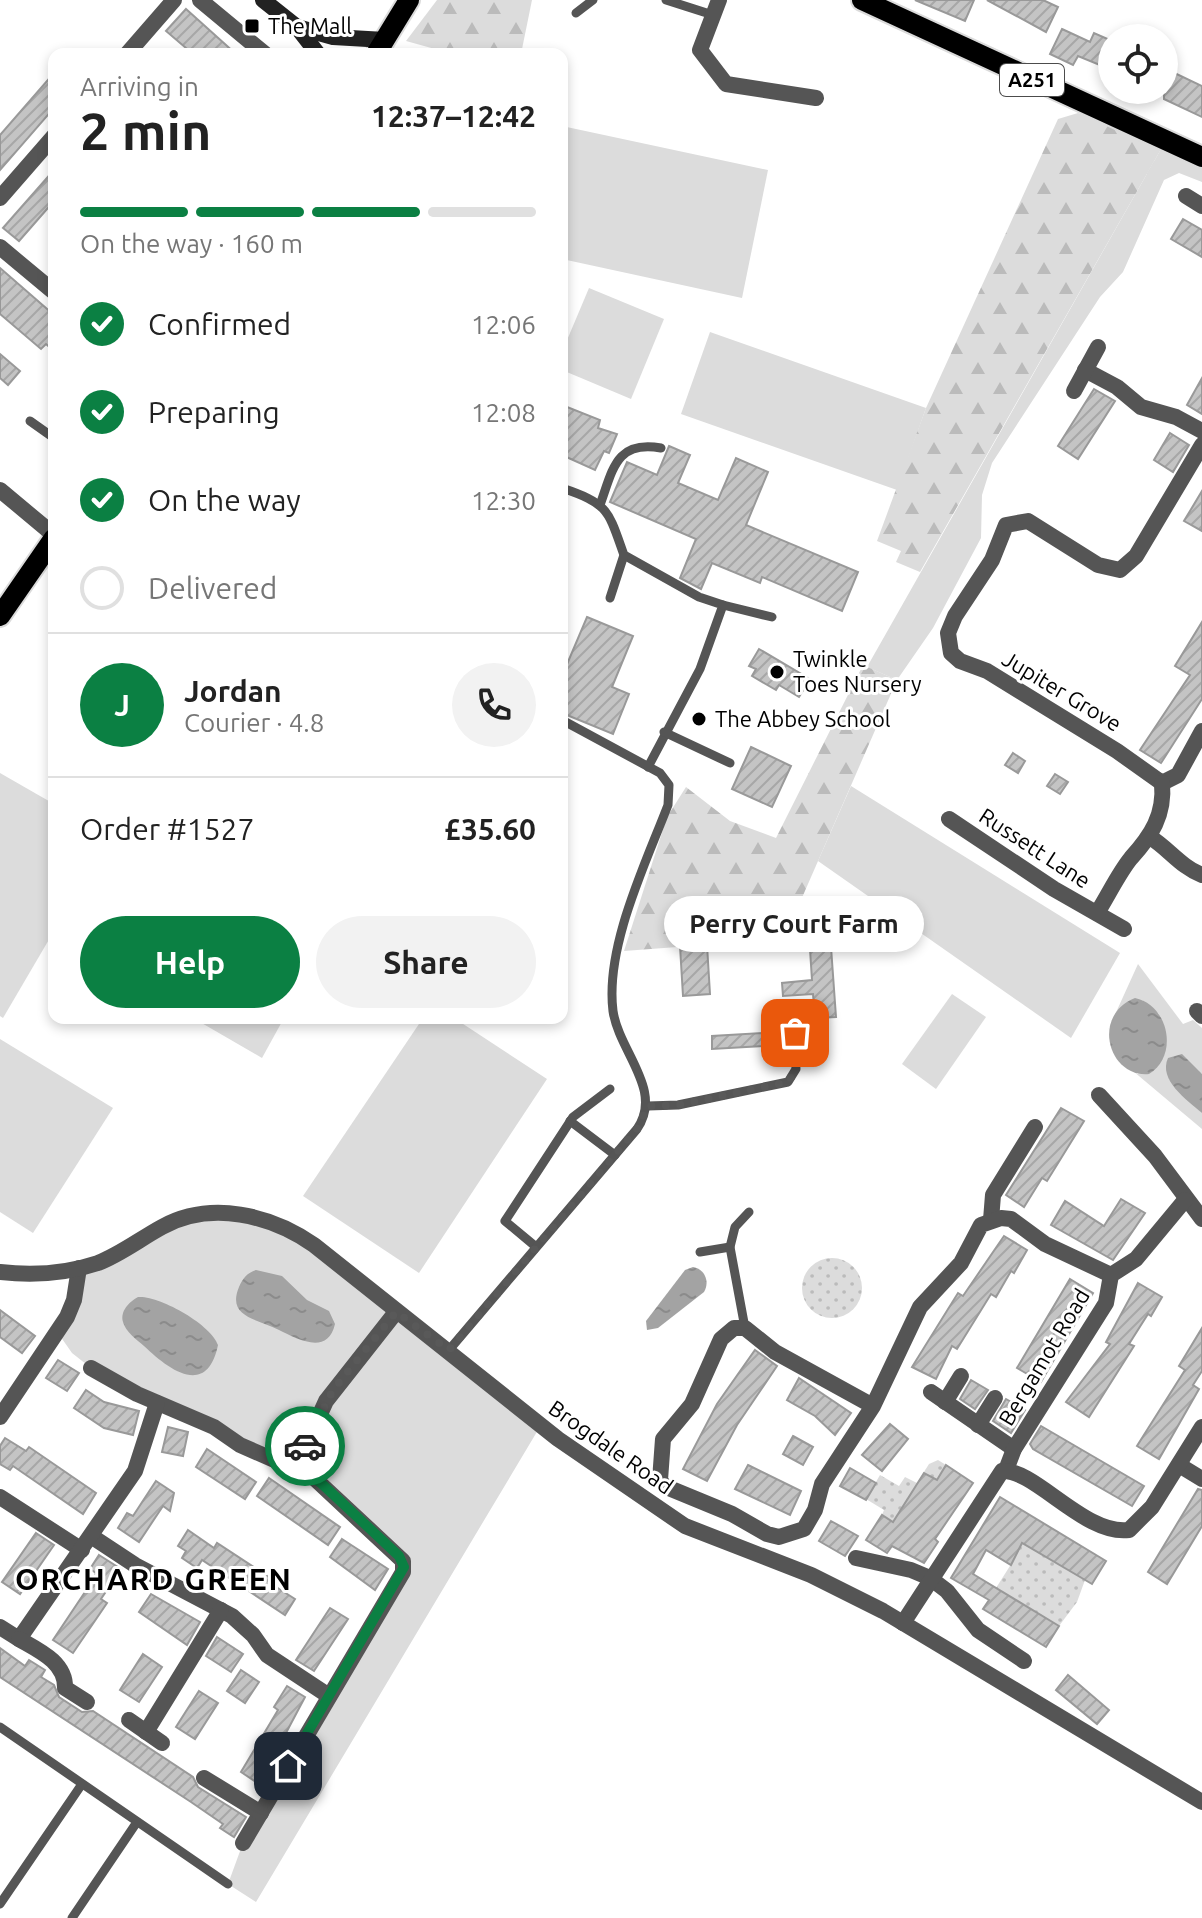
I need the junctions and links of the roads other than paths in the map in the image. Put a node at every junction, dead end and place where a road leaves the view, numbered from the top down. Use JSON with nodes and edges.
{"nodes":[{"id":1,"x":174,"y":0,"type":"edge"},
{"id":2,"x":200,"y":0,"type":"edge"},
{"id":3,"x":263,"y":0,"type":"edge"},
{"id":4,"x":409,"y":0,"type":"edge"},
{"id":5,"x":593,"y":0,"type":"edge"},
{"id":6,"x":666,"y":0,"type":"edge"},
{"id":7,"x":862,"y":0,"type":"edge"},
{"id":8,"x":894,"y":7,"type":"edge"},
{"id":9,"x":716,"y":8,"type":"edge"},
{"id":10,"x":576,"y":13,"type":"dead end"},
{"id":11,"x":297,"y":27,"type":"junction"},
{"id":12,"x":380,"y":47,"type":"edge"},
{"id":13,"x":132,"y":48,"type":"edge"},
{"id":14,"x":258,"y":48,"type":"edge"},
{"id":15,"x":313,"y":48,"type":"edge"},
{"id":16,"x":816,"y":98,"type":"dead end"},
{"id":17,"x":48,"y":143,"type":"edge"},
{"id":18,"x":1202,"y":157,"type":"edge"},
{"id":19,"x":1186,"y":196,"type":"dead end"},
{"id":20,"x":0,"y":198,"type":"edge"},
{"id":21,"x":1202,"y":206,"type":"edge"},
{"id":22,"x":0,"y":247,"type":"edge"},
{"id":23,"x":48,"y":287,"type":"edge"},
{"id":24,"x":1098,"y":347,"type":"dead end"},
{"id":25,"x":1085,"y":370,"type":"junction"},
{"id":26,"x":1074,"y":391,"type":"dead end"},
{"id":27,"x":30,"y":421,"type":"dead end"},
{"id":28,"x":1202,"y":431,"type":"edge"},
{"id":29,"x":48,"y":434,"type":"edge"},
{"id":30,"x":1202,"y":445,"type":"edge"},
{"id":31,"x":661,"y":448,"type":"dead end"},
{"id":32,"x":0,"y":490,"type":"edge"},
{"id":33,"x":568,"y":490,"type":"edge"},
{"id":34,"x":600,"y":505,"type":"junction"},
{"id":35,"x":48,"y":532,"type":"edge"},
{"id":36,"x":48,"y":546,"type":"edge"},
{"id":37,"x":624,"y":555,"type":"junction"},
{"id":38,"x":610,"y":598,"type":"dead end"},
{"id":39,"x":723,"y":605,"type":"junction"},
{"id":40,"x":0,"y":616,"type":"edge"},
{"id":41,"x":772,"y":617,"type":"dead end"},
{"id":42,"x":568,"y":723,"type":"edge"},
{"id":43,"x":1202,"y":731,"type":"edge"},
{"id":44,"x":664,"y":732,"type":"junction"},
{"id":45,"x":730,"y":763,"type":"dead end"},
{"id":46,"x":648,"y":767,"type":"junction"},
{"id":47,"x":1162,"y":783,"type":"junction"},
{"id":48,"x":949,"y":819,"type":"dead end"},
{"id":49,"x":1150,"y":837,"type":"junction"},
{"id":50,"x":1202,"y":875,"type":"edge"},
{"id":51,"x":1097,"y":913,"type":"junction"},
{"id":52,"x":1124,"y":929,"type":"dead end"},
{"id":53,"x":793,"y":1009,"type":"dead end"},
{"id":54,"x":610,"y":1089,"type":"dead end"},
{"id":55,"x":1099,"y":1095,"type":"dead end"},
{"id":56,"x":648,"y":1106,"type":"junction"},
{"id":57,"x":570,"y":1121,"type":"junction"},
{"id":58,"x":1035,"y":1127,"type":"dead end"},
{"id":59,"x":615,"y":1155,"type":"junction"},
{"id":60,"x":1185,"y":1200,"type":"junction"},
{"id":61,"x":749,"y":1212,"type":"dead end"},
{"id":62,"x":1202,"y":1219,"type":"edge"},
{"id":63,"x":991,"y":1220,"type":"junction"},
{"id":64,"x":535,"y":1246,"type":"junction"},
{"id":65,"x":730,"y":1247,"type":"junction"},
{"id":66,"x":700,"y":1252,"type":"dead end"},
{"id":67,"x":79,"y":1268,"type":"junction"},
{"id":68,"x":0,"y":1272,"type":"edge"},
{"id":69,"x":1111,"y":1275,"type":"junction"},
{"id":70,"x":396,"y":1312,"type":"junction"},
{"id":71,"x":745,"y":1328,"type":"junction"},
{"id":72,"x":449,"y":1350,"type":"junction"},
{"id":73,"x":91,"y":1368,"type":"dead end"},
{"id":74,"x":961,"y":1376,"type":"dead end"},
{"id":75,"x":931,"y":1392,"type":"dead end"},
{"id":76,"x":995,"y":1398,"type":"dead end"},
{"id":77,"x":945,"y":1402,"type":"junction"},
{"id":78,"x":157,"y":1403,"type":"junction"},
{"id":79,"x":873,"y":1406,"type":"junction"},
{"id":80,"x":0,"y":1417,"type":"edge"},
{"id":81,"x":978,"y":1425,"type":"junction"},
{"id":82,"x":1202,"y":1427,"type":"edge"},
{"id":83,"x":1014,"y":1449,"type":"junction"},
{"id":84,"x":1179,"y":1465,"type":"junction"},
{"id":85,"x":296,"y":1467,"type":"junction"},
{"id":86,"x":1006,"y":1470,"type":"junction"},
{"id":87,"x":1202,"y":1479,"type":"edge"},
{"id":88,"x":0,"y":1497,"type":"edge"},
{"id":89,"x":86,"y":1543,"type":"junction"},
{"id":90,"x":856,"y":1558,"type":"dead end"},
{"id":91,"x":930,"y":1578,"type":"junction"},
{"id":92,"x":221,"y":1610,"type":"junction"},
{"id":93,"x":903,"y":1623,"type":"junction"},
{"id":94,"x":0,"y":1627,"type":"edge"},
{"id":95,"x":19,"y":1639,"type":"junction"},
{"id":96,"x":1024,"y":1661,"type":"dead end"},
{"id":97,"x":329,"y":1696,"type":"junction"},
{"id":98,"x":87,"y":1702,"type":"dead end"},
{"id":99,"x":129,"y":1720,"type":"dead end"},
{"id":100,"x":0,"y":1727,"type":"edge"},
{"id":101,"x":146,"y":1732,"type":"junction"},
{"id":102,"x":162,"y":1743,"type":"dead end"},
{"id":103,"x":204,"y":1778,"type":"dead end"},
{"id":104,"x":82,"y":1784,"type":"junction"},
{"id":105,"x":1202,"y":1802,"type":"edge"},
{"id":106,"x":261,"y":1813,"type":"junction"},
{"id":107,"x":137,"y":1822,"type":"junction"},
{"id":108,"x":243,"y":1843,"type":"dead end"},
{"id":109,"x":228,"y":1884,"type":"dead end"},
{"id":110,"x":0,"y":1904,"type":"edge"},
{"id":111,"x":72,"y":1918,"type":"edge"}],
"edges":[{"from":1,"to":13,"type":"street"},
{"from":2,"to":14,"type":"street"},
{"from":3,"to":11,"type":"main road"},
{"from":4,"to":12,"type":"main road"},
{"from":5,"to":10,"type":"lane"},
{"from":6,"to":9,"type":"lane"},
{"from":7,"to":8,"type":"main road","number":"A251"},
{"from":8,"to":18,"type":"main road","number":"A251"},
{"from":9,"to":16,"type":"street"},
{"from":11,"to":12,"type":"main road"},
{"from":11,"to":15,"type":"main road"},
{"from":17,"to":20,"type":"street"},
{"from":19,"to":21,"type":"street"},
{"from":22,"to":23,"type":"street"},
{"from":24,"to":25,"type":"street"},
{"from":25,"to":26,"type":"street"},
{"from":25,"to":28,"type":"street"},
{"from":27,"to":29,"type":"lane"},
{"from":30,"to":47,"type":"street","name":"Jupiter Grove"},
{"from":31,"to":34,"type":"lane"},
{"from":32,"to":35,"type":"street"},
{"from":33,"to":34,"type":"lane"},
{"from":34,"to":37,"type":"lane"},
{"from":36,"to":40,"type":"main road"},
{"from":37,"to":38,"type":"lane"},
{"from":37,"to":39,"type":"lane"},
{"from":39,"to":41,"type":"lane"},
{"from":39,"to":44,"type":"lane"},
{"from":42,"to":46,"type":"lane"},
{"from":43,"to":47,"type":"street"},
{"from":44,"to":45,"type":"lane"},
{"from":44,"to":46,"type":"lane"},
{"from":46,"to":56,"type":"lane"},
{"from":47,"to":49,"type":"street","name":"Russett Lane"},
{"from":48,"to":51,"type":"street","name":"Russett Lane"},
{"from":49,"to":50,"type":"street"},
{"from":49,"to":51,"type":"street","name":"Russett Lane"},
{"from":51,"to":52,"type":"street","name":"Russett Lane"},
{"from":53,"to":56,"type":"lane"},
{"from":54,"to":57,"type":"lane"},
{"from":55,"to":60,"type":"street"},
{"from":56,"to":59,"type":"lane"},
{"from":57,"to":59,"type":"lane"},
{"from":57,"to":64,"type":"lane"},
{"from":58,"to":63,"type":"street"},
{"from":59,"to":64,"type":"lane"},
{"from":60,"to":62,"type":"street"},
{"from":60,"to":69,"type":"street","name":"Bergamot Road"},
{"from":61,"to":65,"type":"lane"},
{"from":63,"to":69,"type":"street"},
{"from":63,"to":79,"type":"street"},
{"from":64,"to":72,"type":"lane"},
{"from":65,"to":66,"type":"lane"},
{"from":65,"to":71,"type":"lane"},
{"from":67,"to":68,"type":"street","name":"Brogdale Road"},
{"from":67,"to":70,"type":"street","name":"Brogdale Road"},
{"from":67,"to":80,"type":"street"},
{"from":69,"to":83,"type":"street","name":"Bergamot Road"},
{"from":70,"to":72,"type":"street","name":"Brogdale Road"},
{"from":70,"to":85,"type":"street"},
{"from":71,"to":79,"type":"street"},
{"from":71,"to":79,"type":"street"},
{"from":72,"to":93,"type":"street","name":"Brogdale Road"},
{"from":73,"to":78,"type":"street"},
{"from":74,"to":77,"type":"street"},
{"from":75,"to":77,"type":"street"},
{"from":76,"to":81,"type":"street"},
{"from":77,"to":81,"type":"street"},
{"from":78,"to":85,"type":"street"},
{"from":78,"to":89,"type":"street"},
{"from":81,"to":83,"type":"street"},
{"from":82,"to":84,"type":"street"},
{"from":83,"to":86,"type":"street","name":"Bergamot Road"},
{"from":84,"to":86,"type":"street"},
{"from":84,"to":87,"type":"street"},
{"from":85,"to":97,"type":"street"},
{"from":86,"to":91,"type":"street","name":"Bergamot Road"},
{"from":88,"to":89,"type":"street"},
{"from":89,"to":92,"type":"street"},
{"from":89,"to":95,"type":"street"},
{"from":90,"to":91,"type":"street"},
{"from":91,"to":93,"type":"street","name":"Bergamot Road"},
{"from":91,"to":96,"type":"street"},
{"from":92,"to":97,"type":"street"},
{"from":92,"to":101,"type":"street"},
{"from":93,"to":105,"type":"street","name":"Brogdale Road"},
{"from":94,"to":95,"type":"street"},
{"from":95,"to":98,"type":"street"},
{"from":97,"to":106,"type":"street"},
{"from":99,"to":101,"type":"street"},
{"from":100,"to":104,"type":"lane"},
{"from":101,"to":102,"type":"street"},
{"from":103,"to":106,"type":"street"},
{"from":104,"to":107,"type":"lane"},
{"from":104,"to":110,"type":"lane"},
{"from":106,"to":108,"type":"street"},
{"from":107,"to":109,"type":"lane"},
{"from":107,"to":111,"type":"lane"}]}
